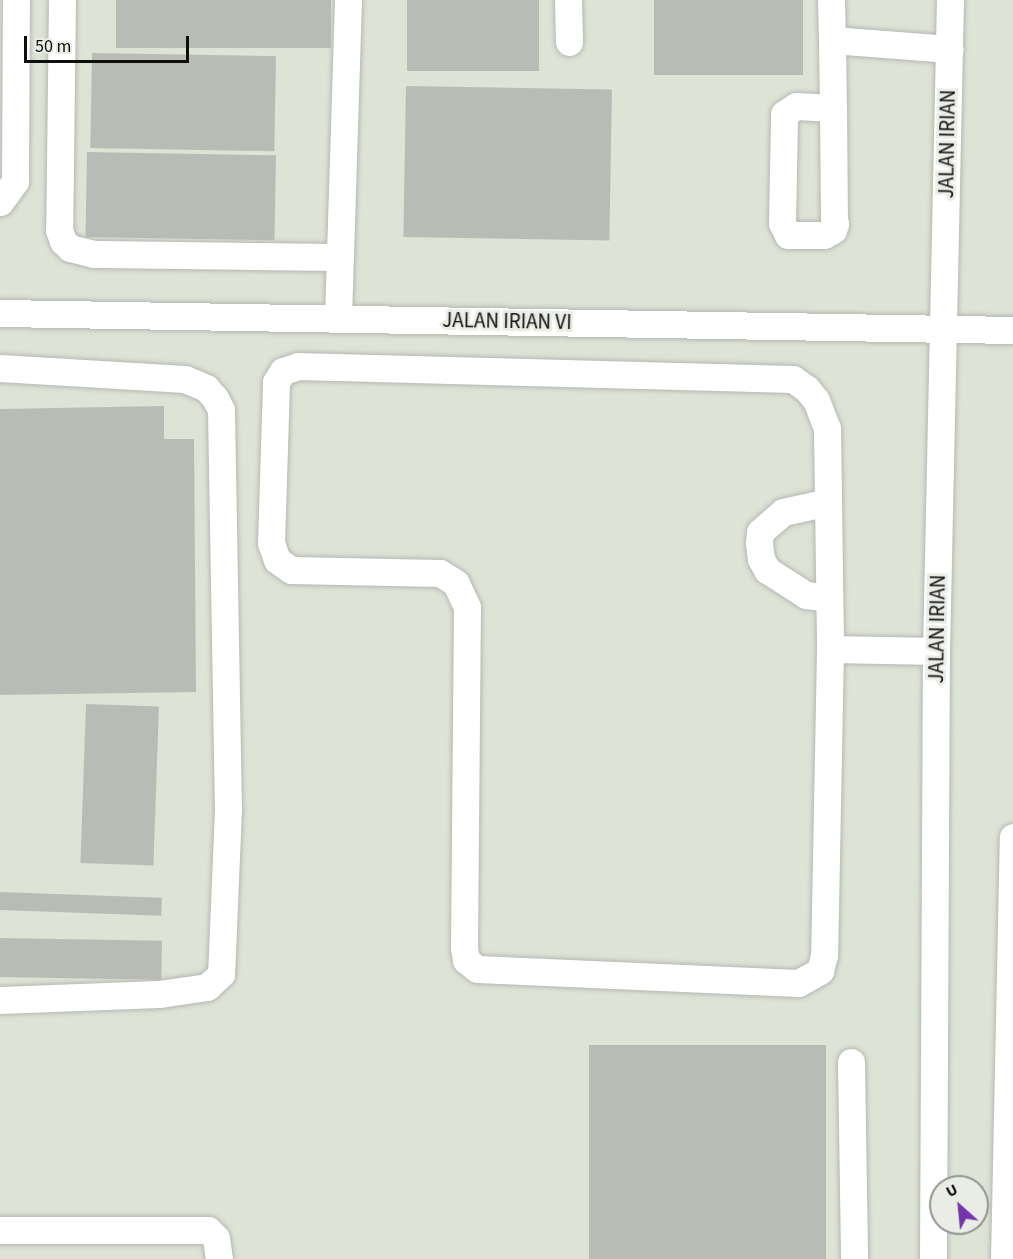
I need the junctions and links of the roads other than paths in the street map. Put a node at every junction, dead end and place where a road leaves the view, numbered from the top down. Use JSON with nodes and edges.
{"nodes":[{"id":1,"x":16,"y":0,"type":"edge"},
{"id":2,"x":62,"y":0,"type":"edge"},
{"id":3,"x":348,"y":0,"type":"edge"},
{"id":4,"x":568,"y":0,"type":"edge"},
{"id":5,"x":831,"y":0,"type":"edge"},
{"id":6,"x":950,"y":0,"type":"edge"},
{"id":7,"x":832,"y":40,"type":"junction"},
{"id":8,"x":569,"y":42,"type":"dead end"},
{"id":9,"x":950,"y":49,"type":"junction"},
{"id":10,"x":833,"y":108,"type":"junction"},
{"id":11,"x":0,"y":202,"type":"edge"},
{"id":12,"x":339,"y":257,"type":"junction"},
{"id":13,"x":0,"y":313,"type":"edge"},
{"id":14,"x":338,"y":318,"type":"junction"},
{"id":15,"x":943,"y":327,"type":"junction"},
{"id":16,"x":1013,"y":330,"type":"edge"},
{"id":17,"x":0,"y":368,"type":"edge"},
{"id":18,"x":828,"y":502,"type":"junction"},
{"id":19,"x":829,"y":598,"type":"junction"},
{"id":20,"x":830,"y":649,"type":"junction"},
{"id":21,"x":936,"y":651,"type":"junction"},
{"id":22,"x":1013,"y":837,"type":"edge"},
{"id":23,"x":0,"y":1000,"type":"edge"},
{"id":24,"x":851,"y":1062,"type":"dead end"},
{"id":25,"x":1010,"y":1161,"type":"edge"},
{"id":26,"x":0,"y":1230,"type":"edge"},
{"id":27,"x":219,"y":1259,"type":"edge"},
{"id":28,"x":854,"y":1259,"type":"edge"},
{"id":29,"x":933,"y":1259,"type":"edge"},
{"id":30,"x":1004,"y":1259,"type":"edge"}],
"edges":[{"from":1,"to":11,"type":"street"},
{"from":2,"to":12,"type":"street"},
{"from":3,"to":12,"type":"street"},
{"from":4,"to":8,"type":"street"},
{"from":5,"to":7,"type":"street"},
{"from":6,"to":9,"type":"street","name":"JALAN IRIAN"},
{"from":7,"to":9,"type":"street"},
{"from":7,"to":10,"type":"street"},
{"from":9,"to":15,"type":"street","name":"JALAN IRIAN"},
{"from":10,"to":10,"type":"street"},
{"from":12,"to":14,"type":"street"},
{"from":13,"to":14,"type":"street","name":"JALAN IRIAN VI"},
{"from":14,"to":15,"type":"street","name":"JALAN IRIAN VI"},
{"from":15,"to":16,"type":"street","name":"JALAN IRIAN VI"},
{"from":15,"to":21,"type":"street","name":"JALAN IRIAN"},
{"from":17,"to":23,"type":"street"},
{"from":18,"to":19,"type":"street"},
{"from":18,"to":19,"type":"street"},
{"from":18,"to":20,"type":"street"},
{"from":19,"to":20,"type":"street"},
{"from":20,"to":21,"type":"street"},
{"from":21,"to":29,"type":"street","name":"JALAN IRIAN"},
{"from":22,"to":25,"type":"street"},
{"from":24,"to":28,"type":"street"},
{"from":25,"to":30,"type":"street"},
{"from":26,"to":27,"type":"street"}]}
